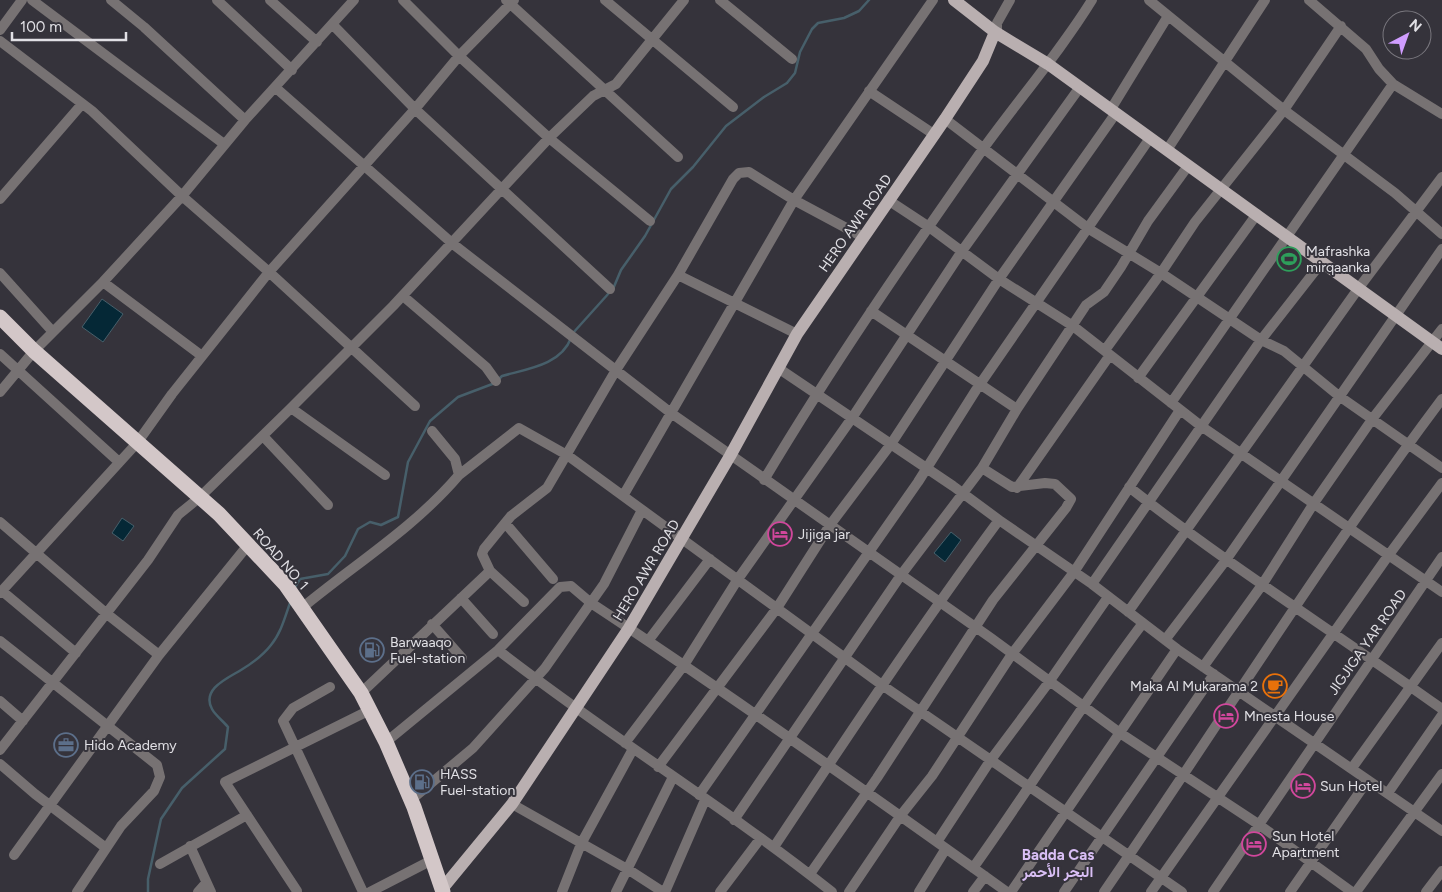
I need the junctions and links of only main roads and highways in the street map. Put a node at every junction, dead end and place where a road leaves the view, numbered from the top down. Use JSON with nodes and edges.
{"nodes":[{"id":1,"x":954,"y":0,"type":"edge"},
{"id":2,"x":996,"y":33,"type":"junction"},
{"id":3,"x":0,"y":317,"type":"edge"},
{"id":4,"x":1437,"y":346,"type":"edge"},
{"id":5,"x":442,"y":891,"type":"edge"}],
"edges":[{"from":1,"to":2,"type":"main road"},
{"from":2,"to":4,"type":"main road"},
{"from":2,"to":5,"type":"main road","name":"HERO AWR ROAD"},
{"from":3,"to":5,"type":"highway","name":"ROAD NO. 1"}]}
